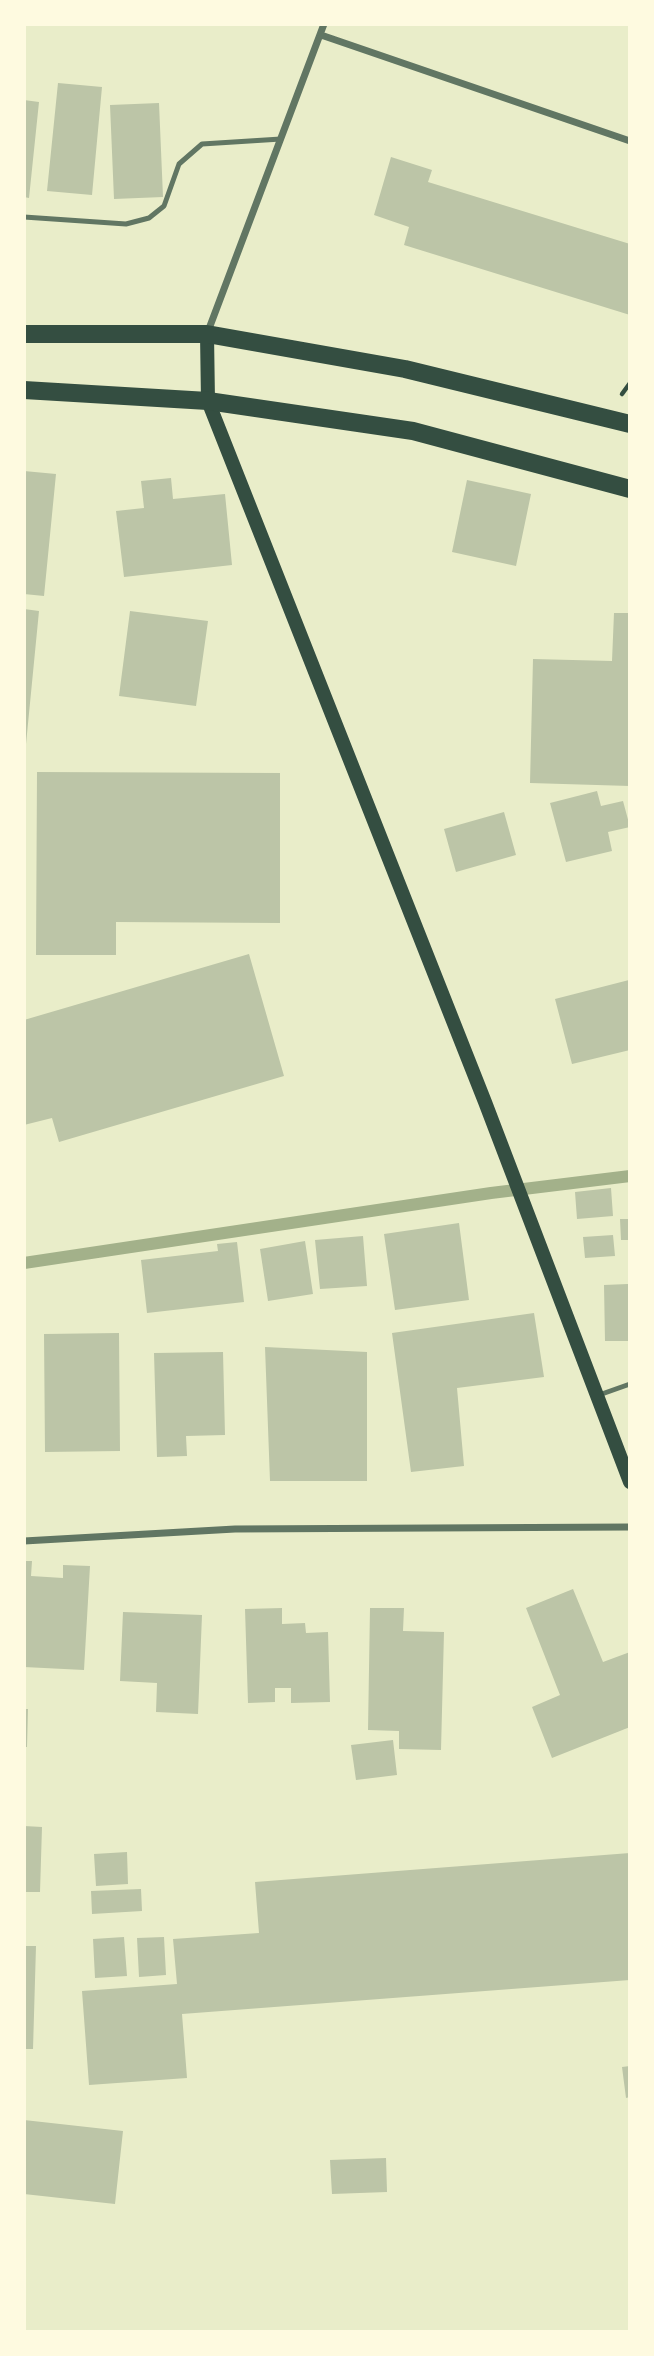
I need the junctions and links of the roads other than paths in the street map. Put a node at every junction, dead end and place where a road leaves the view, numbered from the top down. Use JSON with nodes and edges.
{"nodes":[{"id":1,"x":324,"y":24,"type":"edge"},
{"id":2,"x":321,"y":35,"type":"junction"},
{"id":3,"x":281,"y":139,"type":"junction"},
{"id":4,"x":629,"y":141,"type":"edge"},
{"id":5,"x":24,"y":217,"type":"edge"},
{"id":6,"x":24,"y":334,"type":"edge"},
{"id":7,"x":207,"y":334,"type":"junction"},
{"id":8,"x":24,"y":390,"type":"edge"},
{"id":9,"x":208,"y":401,"type":"junction"},
{"id":10,"x":629,"y":425,"type":"edge"},
{"id":11,"x":629,"y":489,"type":"edge"},
{"id":12,"x":629,"y":1384,"type":"edge"},
{"id":13,"x":596,"y":1396,"type":"junction"},
{"id":14,"x":629,"y":1482,"type":"edge"},
{"id":15,"x":629,"y":1527,"type":"edge"},
{"id":16,"x":24,"y":1541,"type":"edge"}],
"edges":[{"from":1,"to":2,"type":"street"},
{"from":2,"to":3,"type":"street"},
{"from":2,"to":4,"type":"street"},
{"from":3,"to":5,"type":"lane"},
{"from":3,"to":7,"type":"street"},
{"from":6,"to":7,"type":"main road"},
{"from":7,"to":9,"type":"main road"},
{"from":7,"to":10,"type":"main road"},
{"from":8,"to":9,"type":"main road"},
{"from":9,"to":11,"type":"main road"},
{"from":9,"to":13,"type":"main road"},
{"from":12,"to":13,"type":"lane"},
{"from":13,"to":14,"type":"main road"},
{"from":15,"to":16,"type":"street"}]}
